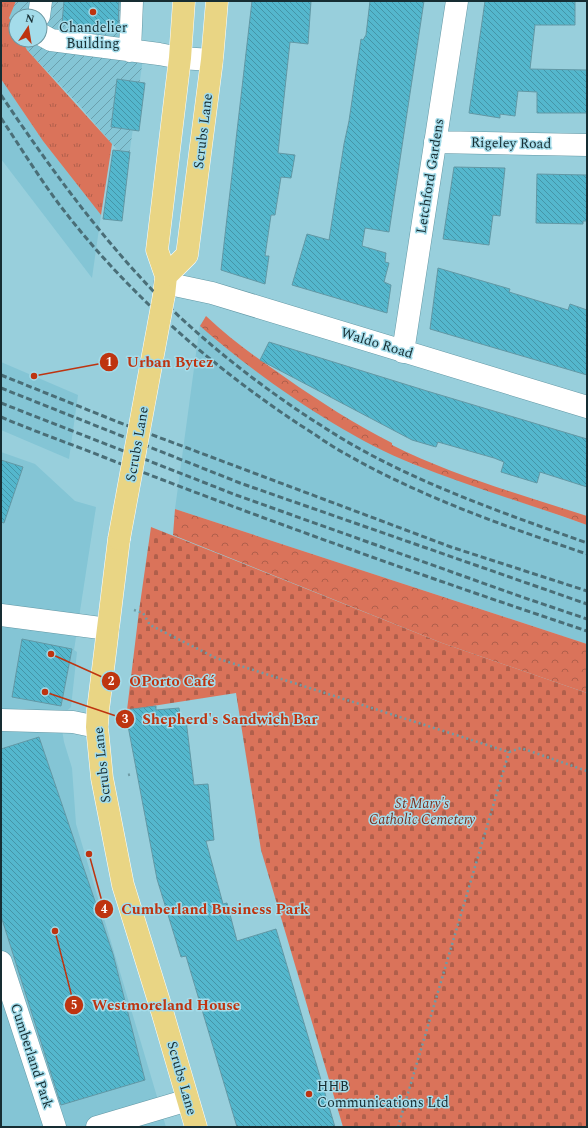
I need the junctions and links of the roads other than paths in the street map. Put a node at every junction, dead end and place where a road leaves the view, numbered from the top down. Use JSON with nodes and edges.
{"nodes":[{"id":1,"x":132,"y":1,"type":"edge"},
{"id":2,"x":184,"y":1,"type":"edge"},
{"id":3,"x":217,"y":1,"type":"edge"},
{"id":4,"x":457,"y":1,"type":"edge"},
{"id":5,"x":48,"y":38,"type":"edge"},
{"id":6,"x":130,"y":51,"type":"junction"},
{"id":7,"x":180,"y":58,"type":"junction"},
{"id":8,"x":212,"y":60,"type":"junction"},
{"id":9,"x":435,"y":142,"type":"junction"},
{"id":10,"x":587,"y":145,"type":"edge"},
{"id":11,"x":165,"y":285,"type":"junction"},
{"id":12,"x":403,"y":352,"type":"junction"},
{"id":13,"x":587,"y":407,"type":"edge"},
{"id":14,"x":1,"y":615,"type":"edge"},
{"id":15,"x":108,"y":629,"type":"junction"},
{"id":16,"x":2,"y":718,"type":"edge"},
{"id":17,"x":97,"y":727,"type":"junction"},
{"id":18,"x":1,"y":962,"type":"edge"},
{"id":19,"x":5,"y":988,"type":"edge"},
{"id":20,"x":188,"y":1100,"type":"junction"},
{"id":21,"x":55,"y":1127,"type":"edge"},
{"id":22,"x":97,"y":1127,"type":"edge"},
{"id":23,"x":196,"y":1127,"type":"edge"}],
"edges":[{"from":1,"to":6,"type":"street"},
{"from":2,"to":7,"type":"main road","name":"Scrubs Lane"},
{"from":3,"to":8,"type":"main road","name":"Scrubs Lane"},
{"from":4,"to":9,"type":"street","name":"Letchford Gardens"},
{"from":5,"to":6,"type":"street"},
{"from":6,"to":7,"type":"street"},
{"from":7,"to":8,"type":"street"},
{"from":7,"to":11,"type":"main road","name":"Scrubs Lane"},
{"from":8,"to":11,"type":"main road","name":"Scrubs Lane"},
{"from":9,"to":10,"type":"street","name":"Rigeley Road"},
{"from":9,"to":12,"type":"street","name":"Letchford Gardens"},
{"from":11,"to":12,"type":"street","name":"Waldo Road"},
{"from":11,"to":15,"type":"main road","name":"Scrubs Lane","bridge":true},
{"from":12,"to":13,"type":"street","name":"Waldo Road"},
{"from":14,"to":15,"type":"street"},
{"from":15,"to":17,"type":"main road","name":"Scrubs Lane"},
{"from":16,"to":17,"type":"street"},
{"from":17,"to":20,"type":"main road","name":"Scrubs Lane"},
{"from":18,"to":19,"type":"street","name":"Cumberland Park"},
{"from":19,"to":21,"type":"street","name":"Cumberland Park"},
{"from":20,"to":22,"type":"street"},
{"from":20,"to":23,"type":"main road","name":"Scrubs Lane"}]}
